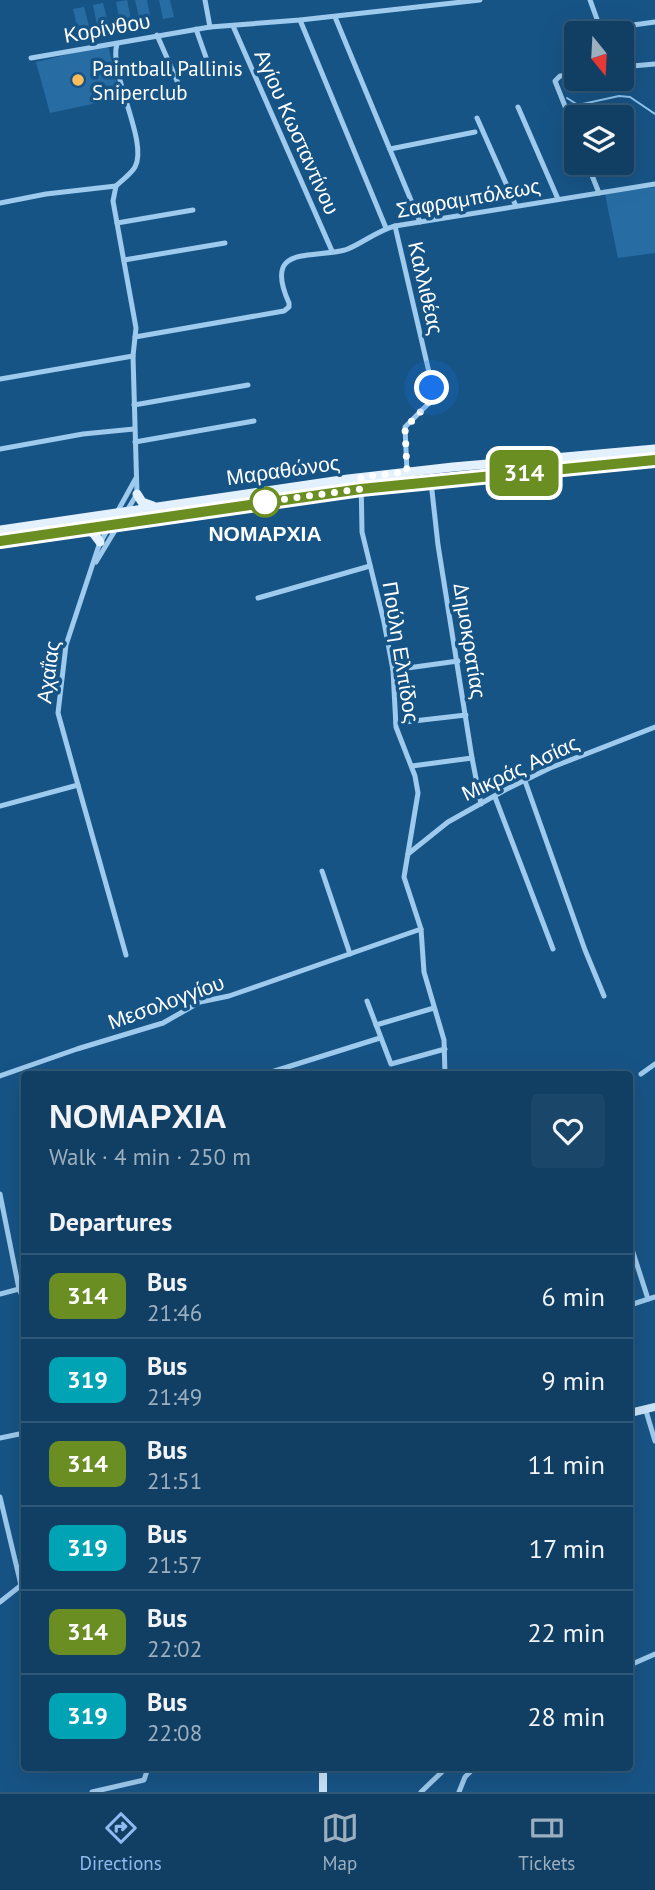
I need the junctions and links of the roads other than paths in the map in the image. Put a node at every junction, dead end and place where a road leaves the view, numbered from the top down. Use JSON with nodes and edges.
{"nodes":[{"id":1,"x":205,"y":0,"type":"edge"},
{"id":2,"x":480,"y":0,"type":"edge"},
{"id":3,"x":590,"y":0,"type":"edge"},
{"id":4,"x":335,"y":17,"type":"junction"},
{"id":5,"x":300,"y":20,"type":"junction"},
{"id":6,"x":597,"y":21,"type":"edge"},
{"id":7,"x":655,"y":22,"type":"edge"},
{"id":8,"x":233,"y":26,"type":"junction"},
{"id":9,"x":634,"y":26,"type":"edge"},
{"id":10,"x":209,"y":27,"type":"junction"},
{"id":11,"x":196,"y":29,"type":"junction"},
{"id":12,"x":158,"y":35,"type":"junction"},
{"id":13,"x":117,"y":44,"type":"junction"},
{"id":14,"x":31,"y":58,"type":"dead end"},
{"id":15,"x":208,"y":63,"type":"dead end"},
{"id":16,"x":655,"y":64,"type":"edge"},
{"id":17,"x":634,"y":66,"type":"edge"},
{"id":18,"x":564,"y":77,"type":"edge"},
{"id":19,"x":178,"y":83,"type":"dead end"},
{"id":20,"x":564,"y":105,"type":"edge"},
{"id":21,"x":518,"y":107,"type":"dead end"},
{"id":22,"x":477,"y":118,"type":"dead end"},
{"id":23,"x":475,"y":132,"type":"dead end"},
{"id":24,"x":390,"y":149,"type":"junction"},
{"id":25,"x":592,"y":175,"type":"edge"},
{"id":26,"x":655,"y":184,"type":"edge"},
{"id":27,"x":116,"y":186,"type":"junction"},
{"id":28,"x":599,"y":192,"type":"junction"},
{"id":29,"x":558,"y":199,"type":"junction"},
{"id":30,"x":0,"y":203,"type":"edge"},
{"id":31,"x":516,"y":206,"type":"junction"},
{"id":32,"x":193,"y":210,"type":"dead end"},
{"id":33,"x":420,"y":222,"type":"junction"},
{"id":34,"x":117,"y":223,"type":"junction"},
{"id":35,"x":395,"y":226,"type":"junction"},
{"id":36,"x":386,"y":228,"type":"junction"},
{"id":37,"x":225,"y":243,"type":"dead end"},
{"id":38,"x":332,"y":251,"type":"junction"},
{"id":39,"x":124,"y":260,"type":"junction"},
{"id":40,"x":135,"y":337,"type":"junction"},
{"id":41,"x":132,"y":356,"type":"junction"},
{"id":42,"x":0,"y":379,"type":"edge"},
{"id":43,"x":248,"y":385,"type":"dead end"},
{"id":44,"x":134,"y":405,"type":"junction"},
{"id":45,"x":254,"y":421,"type":"dead end"},
{"id":46,"x":134,"y":429,"type":"junction"},
{"id":47,"x":135,"y":442,"type":"junction"},
{"id":48,"x":0,"y":449,"type":"edge"},
{"id":49,"x":655,"y":449,"type":"edge"},
{"id":50,"x":655,"y":460,"type":"edge"},
{"id":51,"x":407,"y":472,"type":"junction"},
{"id":52,"x":361,"y":477,"type":"junction"},
{"id":53,"x":136,"y":478,"type":"junction"},
{"id":54,"x":431,"y":482,"type":"junction"},
{"id":55,"x":361,"y":489,"type":"junction"},
{"id":56,"x":137,"y":494,"type":"junction"},
{"id":57,"x":155,"y":506,"type":"junction"},
{"id":58,"x":123,"y":511,"type":"junction"},
{"id":59,"x":114,"y":524,"type":"junction"},
{"id":60,"x":84,"y":528,"type":"junction"},
{"id":61,"x":0,"y":530,"type":"edge"},
{"id":62,"x":0,"y":541,"type":"edge"},
{"id":63,"x":100,"y":542,"type":"junction"},
{"id":64,"x":370,"y":566,"type":"junction"},
{"id":65,"x":93,"y":568,"type":"junction"},
{"id":66,"x":258,"y":598,"type":"dead end"},
{"id":67,"x":458,"y":661,"type":"junction"},
{"id":68,"x":393,"y":670,"type":"junction"},
{"id":69,"x":466,"y":715,"type":"junction"},
{"id":70,"x":396,"y":723,"type":"junction"},
{"id":71,"x":655,"y":727,"type":"edge"},
{"id":72,"x":472,"y":758,"type":"junction"},
{"id":73,"x":412,"y":766,"type":"junction"},
{"id":74,"x":525,"y":780,"type":"junction"},
{"id":75,"x":78,"y":785,"type":"junction"},
{"id":76,"x":495,"y":797,"type":"junction"},
{"id":77,"x":481,"y":804,"type":"junction"},
{"id":78,"x":0,"y":806,"type":"edge"},
{"id":79,"x":408,"y":854,"type":"junction"},
{"id":80,"x":322,"y":871,"type":"dead end"},
{"id":81,"x":421,"y":929,"type":"junction"},
{"id":82,"x":553,"y":949,"type":"dead end"},
{"id":83,"x":350,"y":954,"type":"junction"},
{"id":84,"x":126,"y":955,"type":"dead end"},
{"id":85,"x":604,"y":996,"type":"dead end"},
{"id":86,"x":367,"y":1001,"type":"dead end"},
{"id":87,"x":434,"y":1008,"type":"junction"},
{"id":88,"x":376,"y":1025,"type":"junction"},
{"id":89,"x":380,"y":1038,"type":"junction"},
{"id":90,"x":445,"y":1049,"type":"junction"},
{"id":91,"x":655,"y":1064,"type":"edge"},
{"id":92,"x":275,"y":1071,"type":"edge"},
{"id":93,"x":445,"y":1071,"type":"edge"},
{"id":94,"x":641,"y":1074,"type":"dead end"},
{"id":95,"x":0,"y":1076,"type":"edge"},
{"id":96,"x":0,"y":1194,"type":"edge"},
{"id":97,"x":633,"y":1252,"type":"edge"},
{"id":98,"x":19,"y":1289,"type":"junction"},
{"id":99,"x":21,"y":1293,"type":"edge"},
{"id":100,"x":0,"y":1294,"type":"edge"},
{"id":101,"x":655,"y":1297,"type":"edge"},
{"id":102,"x":648,"y":1299,"type":"junction"},
{"id":103,"x":633,"y":1304,"type":"edge"},
{"id":104,"x":655,"y":1407,"type":"edge"},
{"id":105,"x":646,"y":1411,"type":"junction"},
{"id":106,"x":633,"y":1413,"type":"edge"},
{"id":107,"x":21,"y":1434,"type":"edge"},
{"id":108,"x":0,"y":1438,"type":"edge"},
{"id":109,"x":655,"y":1441,"type":"edge"},
{"id":110,"x":0,"y":1497,"type":"edge"},
{"id":111,"x":21,"y":1578,"type":"edge"},
{"id":112,"x":21,"y":1587,"type":"edge"},
{"id":113,"x":0,"y":1602,"type":"edge"},
{"id":114,"x":655,"y":1654,"type":"edge"},
{"id":115,"x":633,"y":1664,"type":"edge"},
{"id":116,"x":147,"y":1771,"type":"edge"},
{"id":117,"x":323,"y":1771,"type":"edge"},
{"id":118,"x":443,"y":1771,"type":"edge"},
{"id":119,"x":471,"y":1771,"type":"edge"},
{"id":120,"x":92,"y":1792,"type":"edge"},
{"id":121,"x":323,"y":1792,"type":"edge"},
{"id":122,"x":421,"y":1792,"type":"edge"},
{"id":123,"x":459,"y":1792,"type":"edge"}],
"edges":[{"from":1,"to":10,"type":"street"},
{"from":2,"to":4,"type":"street","name":"Κορίνθου"},
{"from":3,"to":6,"type":"street"},
{"from":4,"to":5,"type":"street","name":"Κορίνθου"},
{"from":4,"to":24,"type":"street"},
{"from":5,"to":8,"type":"street","name":"Κορίνθου"},
{"from":5,"to":36,"type":"street","name":"Καλλιθέας"},
{"from":7,"to":9,"type":"street"},
{"from":8,"to":10,"type":"street","name":"Κορίνθου"},
{"from":8,"to":38,"type":"street","name":"Αγίου Κωσταντίνου"},
{"from":10,"to":11,"type":"street","name":"Κορίνθου"},
{"from":11,"to":12,"type":"street","name":"Κορίνθου"},
{"from":11,"to":15,"type":"street"},
{"from":12,"to":13,"type":"street","name":"Κορίνθου"},
{"from":12,"to":19,"type":"street"},
{"from":13,"to":14,"type":"street","name":"Κορίνθου"},
{"from":13,"to":27,"type":"street"},
{"from":16,"to":17,"type":"street"},
{"from":18,"to":20,"type":"street"},
{"from":21,"to":29,"type":"street"},
{"from":22,"to":31,"type":"street"},
{"from":23,"to":24,"type":"street"},
{"from":24,"to":33,"type":"street"},
{"from":25,"to":28,"type":"street"},
{"from":26,"to":28,"type":"street","name":"Σαφραμπόλεως"},
{"from":27,"to":30,"type":"street"},
{"from":27,"to":34,"type":"street"},
{"from":28,"to":29,"type":"street","name":"Σαφραμπόλεως"},
{"from":29,"to":31,"type":"street","name":"Σαφραμπόλεως"},
{"from":31,"to":33,"type":"street","name":"Σαφραμπόλεως"},
{"from":32,"to":34,"type":"street"},
{"from":33,"to":35,"type":"street","name":"Σαφραμπόλεως"},
{"from":34,"to":39,"type":"street"},
{"from":35,"to":36,"type":"street","name":"Σαφραμπόλεως"},
{"from":35,"to":51,"type":"street","name":"Καλλιθέας"},
{"from":36,"to":38,"type":"street","name":"Σαφραμπόλεως"},
{"from":37,"to":39,"type":"street"},
{"from":38,"to":40,"type":"street","name":"Σαφραμπόλεως"},
{"from":39,"to":40,"type":"street"},
{"from":40,"to":41,"type":"street"},
{"from":41,"to":42,"type":"street"},
{"from":41,"to":44,"type":"street"},
{"from":43,"to":44,"type":"street"},
{"from":44,"to":46,"type":"street"},
{"from":45,"to":47,"type":"street"},
{"from":46,"to":47,"type":"street"},
{"from":46,"to":48,"type":"street"},
{"from":47,"to":53,"type":"street"},
{"from":49,"to":51,"type":"main road","name":"Μαραθώνος"},
{"from":50,"to":54,"type":"main road","name":"Μαραθώνος"},
{"from":51,"to":52,"type":"main road","name":"Μαραθώνος"},
{"from":52,"to":55,"type":"street","name":"Πούλη Ελπίδος"},
{"from":52,"to":57,"type":"main road","name":"Μαραθώνος"},
{"from":53,"to":56,"type":"street"},
{"from":53,"to":58,"type":"street"},
{"from":54,"to":55,"type":"main road","name":"Μαραθώνος"},
{"from":54,"to":67,"type":"street","name":"Δημοκρατίας"},
{"from":55,"to":59,"type":"main road","name":"Μαραθώνος"},
{"from":55,"to":64,"type":"street","name":"Πούλη Ελπίδος"},
{"from":56,"to":57,"type":"main road"},
{"from":56,"to":58,"type":"street"},
{"from":57,"to":58,"type":"main road","name":"Μαραθώνος"},
{"from":58,"to":59,"type":"street"},
{"from":58,"to":61,"type":"main road","name":"Μαραθώνος"},
{"from":59,"to":60,"type":"main road","name":"Μαραθώνος"},
{"from":59,"to":63,"type":"street","name":"Αχαΐας"},
{"from":59,"to":65,"type":"street","name":"Αχαΐας"},
{"from":60,"to":62,"type":"main road","name":"Μαραθώνος"},
{"from":60,"to":63,"type":"main road"},
{"from":63,"to":65,"type":"street","name":"Αχαΐας"},
{"from":64,"to":66,"type":"street"},
{"from":64,"to":68,"type":"street","name":"Πούλη Ελπίδος"},
{"from":65,"to":75,"type":"street","name":"Αχαΐας"},
{"from":67,"to":68,"type":"street"},
{"from":67,"to":69,"type":"street","name":"Δημοκρατίας"},
{"from":68,"to":70,"type":"street","name":"Πούλη Ελπίδος"},
{"from":69,"to":70,"type":"street"},
{"from":69,"to":72,"type":"street","name":"Δημοκρατίας"},
{"from":70,"to":73,"type":"street","name":"Πούλη Ελπίδος"},
{"from":71,"to":74,"type":"street","name":"Μικράς Ασίας"},
{"from":72,"to":73,"type":"street"},
{"from":72,"to":77,"type":"street","name":"Δημοκρατίας"},
{"from":73,"to":79,"type":"street","name":"Πούλη Ελπίδος"},
{"from":74,"to":76,"type":"street","name":"Μικράς Ασίας"},
{"from":74,"to":85,"type":"street"},
{"from":75,"to":78,"type":"street"},
{"from":75,"to":84,"type":"street","name":"Αχαΐας"},
{"from":76,"to":77,"type":"street","name":"Μικράς Ασίας"},
{"from":76,"to":82,"type":"street"},
{"from":77,"to":79,"type":"street","name":"Μικράς Ασίας"},
{"from":79,"to":81,"type":"street","name":"Πούλη Ελπίδος"},
{"from":80,"to":83,"type":"street"},
{"from":81,"to":83,"type":"street","name":"Μεσολογγίου"},
{"from":81,"to":87,"type":"street","name":"Πούλη Ελπίδος"},
{"from":83,"to":95,"type":"street","name":"Μεσολογγίου"},
{"from":86,"to":88,"type":"street"},
{"from":87,"to":88,"type":"street"},
{"from":87,"to":90,"type":"street","name":"Πούλη Ελπίδος"},
{"from":88,"to":89,"type":"street"},
{"from":89,"to":90,"type":"street"},
{"from":89,"to":92,"type":"street"},
{"from":90,"to":93,"type":"street","name":"Πούλη Ελπίδος"},
{"from":91,"to":94,"type":"street"},
{"from":96,"to":98,"type":"street"},
{"from":97,"to":102,"type":"street"},
{"from":98,"to":99,"type":"street"},
{"from":98,"to":100,"type":"street"},
{"from":101,"to":102,"type":"street"},
{"from":102,"to":103,"type":"street"},
{"from":104,"to":105,"type":"main road"},
{"from":105,"to":106,"type":"main road"},
{"from":105,"to":109,"type":"street"},
{"from":107,"to":108,"type":"street"},
{"from":110,"to":111,"type":"street"},
{"from":112,"to":113,"type":"street"},
{"from":114,"to":115,"type":"street"},
{"from":116,"to":120,"type":"street"},
{"from":117,"to":121,"type":"main road"},
{"from":118,"to":122,"type":"street"},
{"from":119,"to":123,"type":"street"}]}
